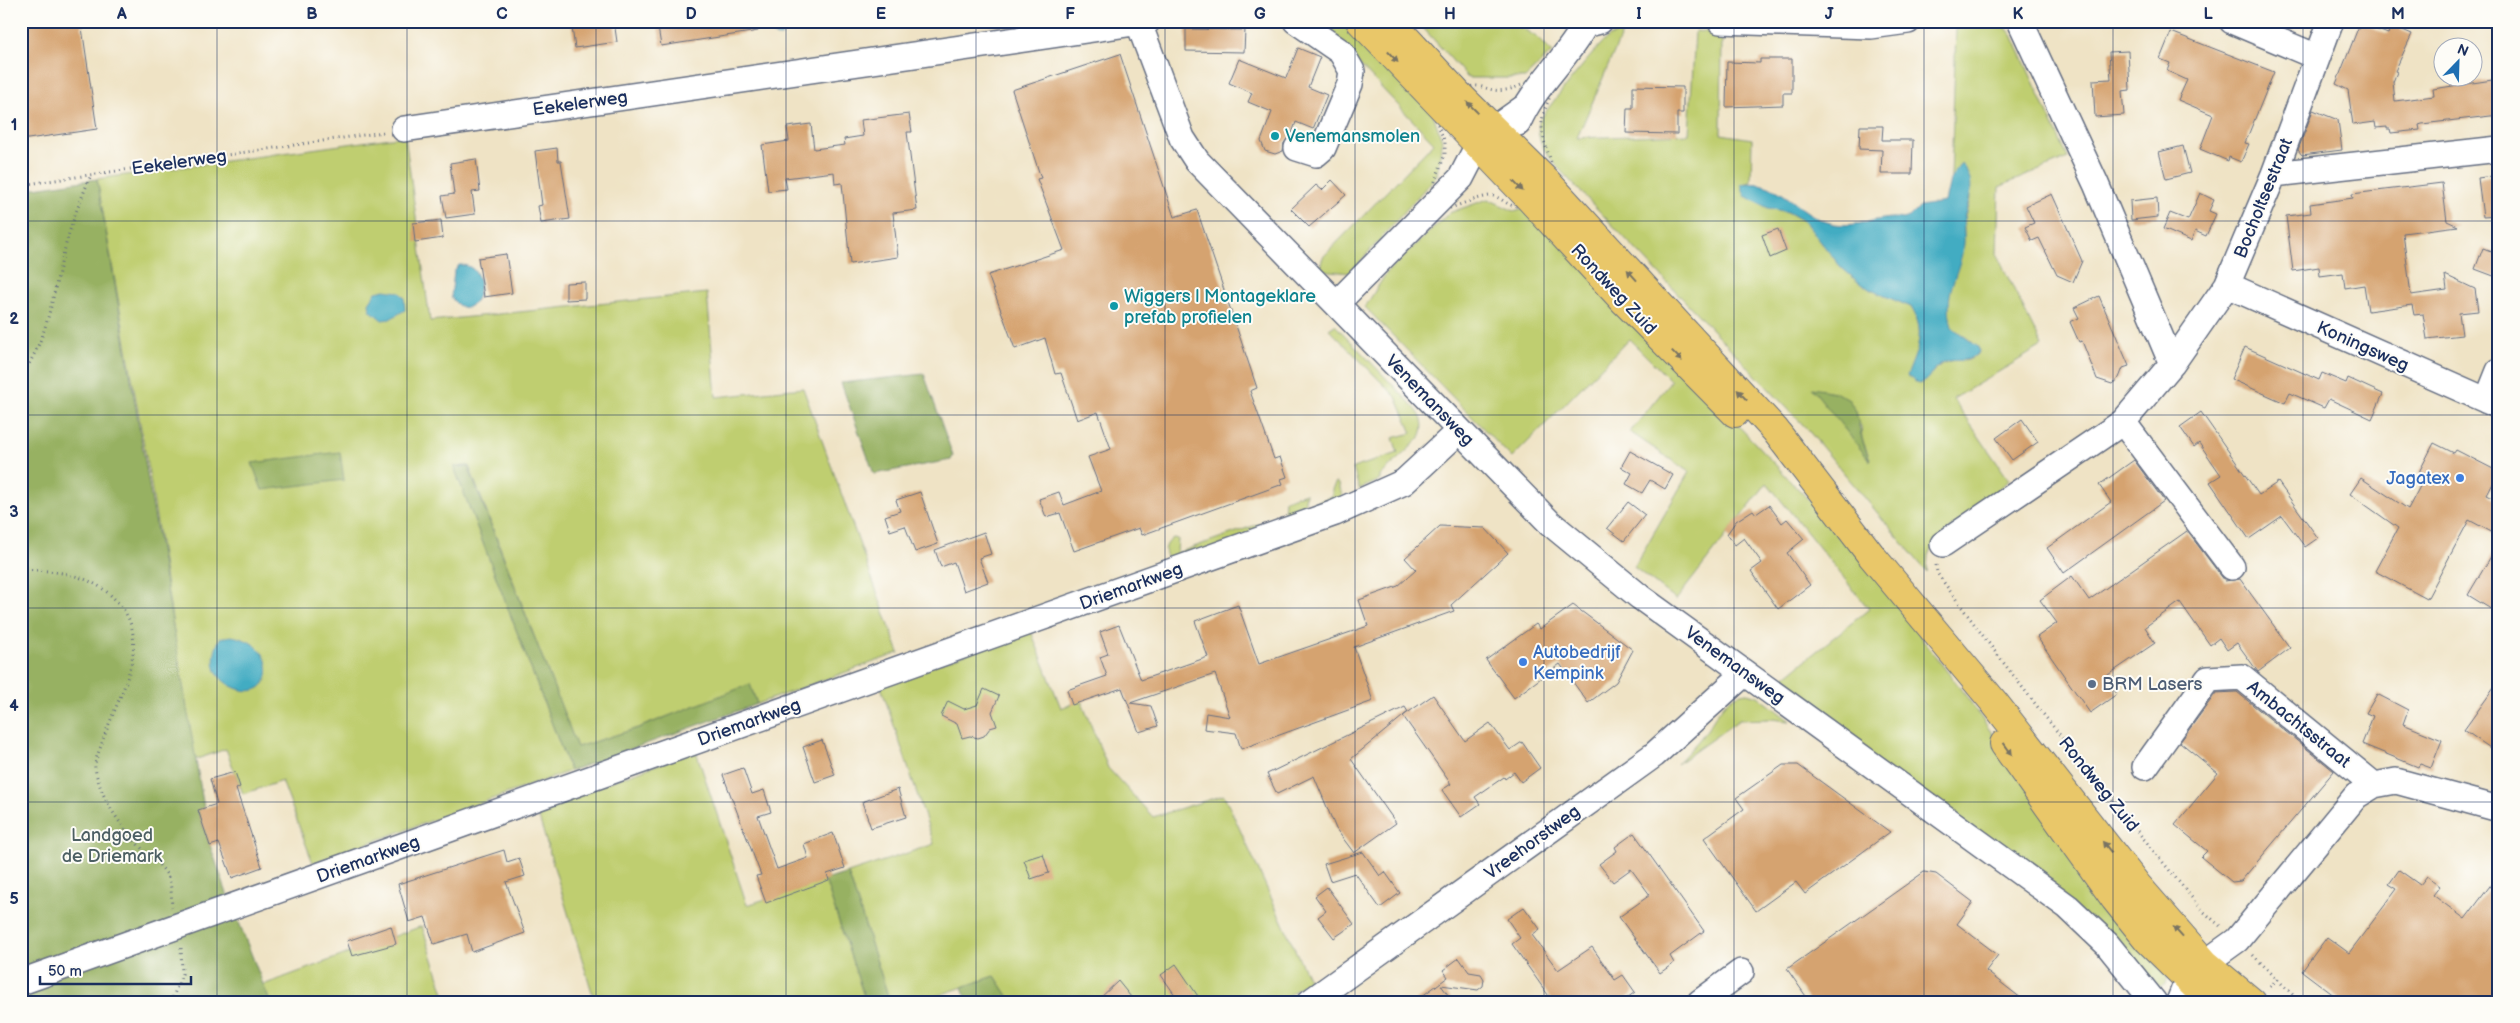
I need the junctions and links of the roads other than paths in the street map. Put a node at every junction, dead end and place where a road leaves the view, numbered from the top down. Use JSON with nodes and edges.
{"nodes":[{"id":1,"x":1138,"y":21,"type":"edge"},
{"id":2,"x":1148,"y":21,"type":"edge"},
{"id":3,"x":1296,"y":21,"type":"edge"},
{"id":4,"x":1360,"y":21,"type":"edge"},
{"id":5,"x":1390,"y":21,"type":"edge"},
{"id":6,"x":1720,"y":21,"type":"edge"},
{"id":7,"x":1908,"y":21,"type":"edge"},
{"id":8,"x":2020,"y":21,"type":"edge"},
{"id":9,"x":2232,"y":21,"type":"edge"},
{"id":10,"x":2331,"y":21,"type":"edge"},
{"id":11,"x":1590,"y":22,"type":"edge"},
{"id":12,"x":1871,"y":24,"type":"edge"},
{"id":13,"x":2317,"y":57,"type":"junction"},
{"id":14,"x":1452,"y":102,"type":"junction"},
{"id":15,"x":404,"y":129,"type":"road end"},
{"id":16,"x":1494,"y":145,"type":"junction"},
{"id":17,"x":1297,"y":148,"type":"dead end"},
{"id":18,"x":2499,"y":148,"type":"edge"},
{"id":19,"x":2274,"y":174,"type":"junction"},
{"id":20,"x":2227,"y":285,"type":"junction"},
{"id":21,"x":1337,"y":303,"type":"junction"},
{"id":22,"x":2172,"y":364,"type":"junction"},
{"id":23,"x":2499,"y":371,"type":"edge"},
{"id":24,"x":2493,"y":404,"type":"edge"},
{"id":25,"x":2123,"y":422,"type":"junction"},
{"id":26,"x":1459,"y":431,"type":"junction"},
{"id":27,"x":1943,"y":544,"type":"road end"},
{"id":28,"x":2232,"y":567,"type":"dead end"},
{"id":29,"x":1745,"y":672,"type":"junction"},
{"id":30,"x":2145,"y":767,"type":"dead end"},
{"id":31,"x":2374,"y":785,"type":"junction"},
{"id":32,"x":2499,"y":809,"type":"edge"},
{"id":33,"x":2237,"y":940,"type":"junction"},
{"id":34,"x":1741,"y":972,"type":"dead end"},
{"id":35,"x":2191,"y":981,"type":"edge"},
{"id":36,"x":21,"y":982,"type":"edge"},
{"id":37,"x":2220,"y":992,"type":"edge"},
{"id":38,"x":1310,"y":1002,"type":"edge"},
{"id":39,"x":1700,"y":1002,"type":"edge"},
{"id":40,"x":2154,"y":1002,"type":"edge"},
{"id":41,"x":2252,"y":1002,"type":"edge"}],
"edges":[{"from":1,"to":2,"type":"street","name":"Eekelerweg"},
{"from":1,"to":15,"type":"street","name":"Eekelerweg"},
{"from":1,"to":21,"type":"street","name":"Venemansweg"},
{"from":3,"to":17,"type":"street"},
{"from":4,"to":14,"type":"main road","name":"Rondweg Zuid","one_way":true},
{"from":5,"to":14,"type":"main road","name":"Rondweg Zuid"},
{"from":6,"to":12,"type":"street"},
{"from":7,"to":12,"type":"street"},
{"from":8,"to":22,"type":"street"},
{"from":9,"to":13,"type":"street"},
{"from":10,"to":13,"type":"street","name":"Bocholtsestraat"},
{"from":11,"to":16,"type":"street"},
{"from":13,"to":19,"type":"street","name":"Bocholtsestraat"},
{"from":14,"to":16,"type":"main road","name":"Rondweg Zuid"},
{"from":16,"to":21,"type":"street"},
{"from":16,"to":35,"type":"main road","name":"Rondweg Zuid"},
{"from":18,"to":19,"type":"street"},
{"from":19,"to":20,"type":"street","name":"Bocholtsestraat"},
{"from":20,"to":22,"type":"street","name":"Bocholtsestraat"},
{"from":20,"to":24,"type":"street","name":"Koningsweg"},
{"from":21,"to":26,"type":"street","name":"Venemansweg"},
{"from":22,"to":25,"type":"street","name":"Bocholtsestraat"},
{"from":23,"to":24,"type":"street"},
{"from":25,"to":27,"type":"street","name":"Bocholtsestraat"},
{"from":25,"to":28,"type":"street"},
{"from":26,"to":29,"type":"street","name":"Venemansweg"},
{"from":26,"to":36,"type":"street","name":"Driemarkweg"},
{"from":29,"to":38,"type":"street","name":"Vreehorstweg"},
{"from":29,"to":40,"type":"street","name":"Venemansweg"},
{"from":30,"to":31,"type":"street","name":"Ambachtsstraat"},
{"from":31,"to":32,"type":"street"},
{"from":31,"to":33,"type":"street"},
{"from":33,"to":35,"type":"street"},
{"from":33,"to":37,"type":"street"},
{"from":34,"to":39,"type":"street"},
{"from":35,"to":37,"type":"main road","name":"Rondweg Zuid"},
{"from":37,"to":41,"type":"main road","name":"Rondweg Zuid"}]}
